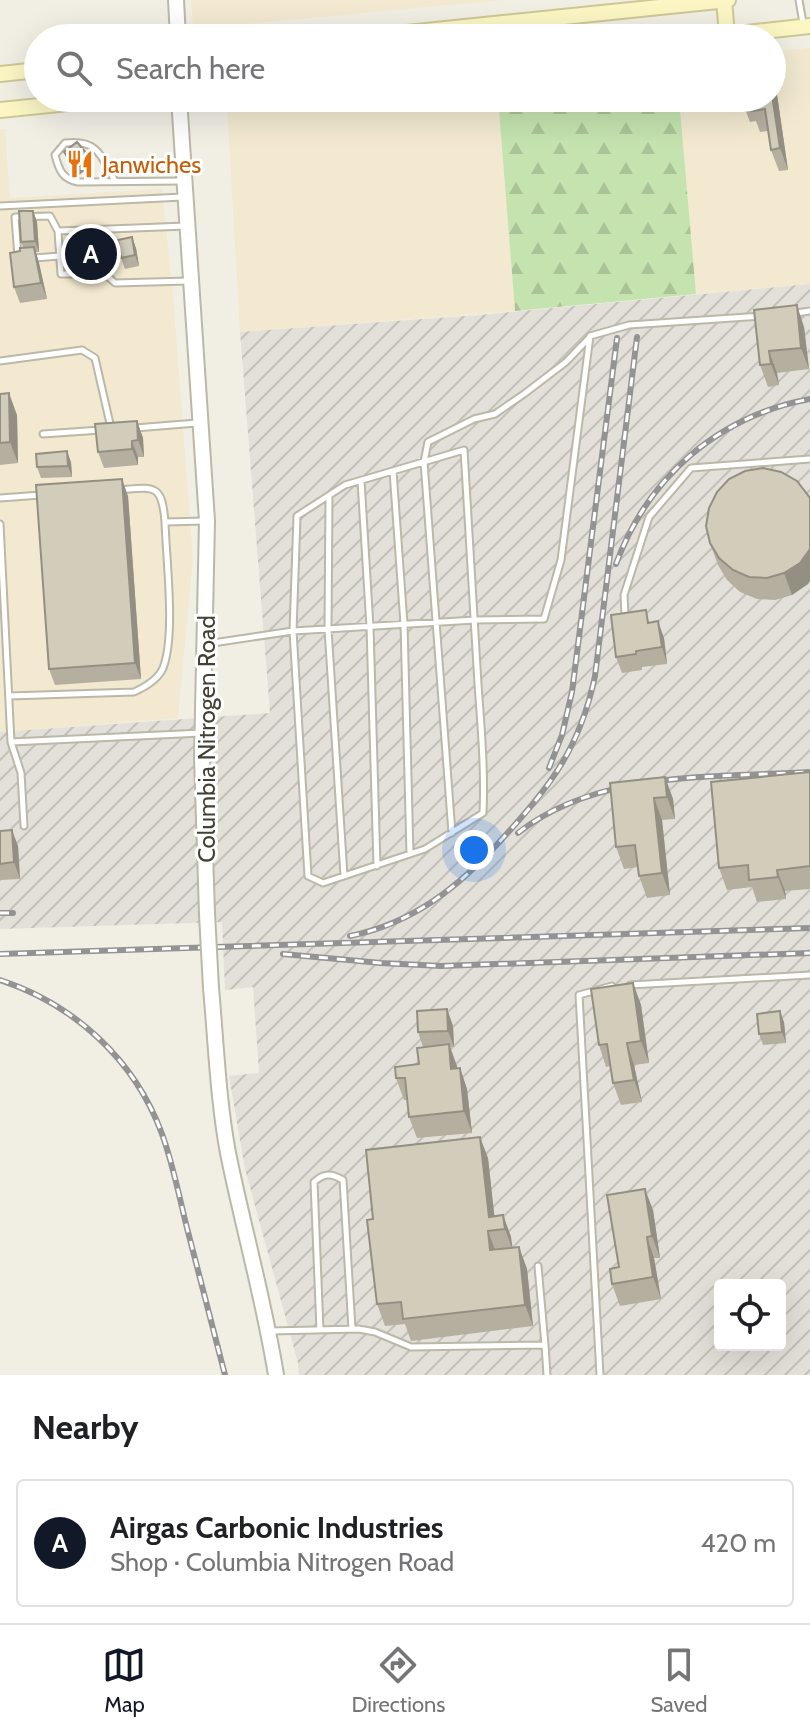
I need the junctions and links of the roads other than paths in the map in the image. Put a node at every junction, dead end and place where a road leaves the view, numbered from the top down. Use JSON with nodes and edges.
{"nodes":[{"id":1,"x":176,"y":0,"type":"edge"},
{"id":2,"x":726,"y":0,"type":"edge"},
{"id":3,"x":799,"y":0,"type":"edge"},
{"id":4,"x":177,"y":24,"type":"edge"},
{"id":5,"x":539,"y":24,"type":"edge"},
{"id":6,"x":727,"y":24,"type":"edge"},
{"id":7,"x":807,"y":26,"type":"edge"},
{"id":8,"x":786,"y":28,"type":"edge"},
{"id":9,"x":24,"y":71,"type":"edge"},
{"id":10,"x":0,"y":74,"type":"edge"},
{"id":11,"x":24,"y":108,"type":"edge"},
{"id":12,"x":0,"y":110,"type":"edge"},
{"id":13,"x":180,"y":112,"type":"edge"},
{"id":14,"x":115,"y":181,"type":"junction"},
{"id":15,"x":184,"y":181,"type":"junction"},
{"id":16,"x":184,"y":197,"type":"junction"},
{"id":17,"x":0,"y":206,"type":"edge"},
{"id":18,"x":187,"y":226,"type":"junction"},
{"id":19,"x":58,"y":231,"type":"junction"},
{"id":20,"x":60,"y":256,"type":"junction"},
{"id":21,"x":191,"y":281,"type":"junction"},
{"id":22,"x":810,"y":311,"type":"edge"},
{"id":23,"x":781,"y":314,"type":"edge"},
{"id":24,"x":767,"y":315,"type":"edge"},
{"id":25,"x":590,"y":336,"type":"junction"},
{"id":26,"x":0,"y":361,"type":"edge"},
{"id":27,"x":202,"y":423,"type":"junction"},
{"id":28,"x":111,"y":429,"type":"junction"},
{"id":29,"x":43,"y":434,"type":"dead end"},
{"id":30,"x":810,"y":459,"type":"edge"},
{"id":31,"x":424,"y":462,"type":"junction"},
{"id":32,"x":393,"y":471,"type":"junction"},
{"id":33,"x":361,"y":481,"type":"junction"},
{"id":34,"x":117,"y":490,"type":"edge"},
{"id":35,"x":44,"y":495,"type":"edge"},
{"id":36,"x":329,"y":496,"type":"junction"},
{"id":37,"x":0,"y":498,"type":"edge"},
{"id":38,"x":207,"y":521,"type":"junction"},
{"id":39,"x":165,"y":522,"type":"junction"},
{"id":40,"x":0,"y":524,"type":"edge"},
{"id":41,"x":625,"y":616,"type":"edge"},
{"id":42,"x":475,"y":620,"type":"junction"},
{"id":43,"x":436,"y":622,"type":"junction"},
{"id":44,"x":404,"y":624,"type":"junction"},
{"id":45,"x":370,"y":627,"type":"junction"},
{"id":46,"x":328,"y":629,"type":"junction"},
{"id":47,"x":293,"y":631,"type":"junction"},
{"id":48,"x":205,"y":644,"type":"junction"},
{"id":49,"x":9,"y":696,"type":"junction"},
{"id":50,"x":203,"y":733,"type":"junction"},
{"id":51,"x":11,"y":742,"type":"junction"},
{"id":52,"x":24,"y":826,"type":"dead end"},
{"id":53,"x":452,"y":833,"type":"junction"},
{"id":54,"x":410,"y":854,"type":"junction"},
{"id":55,"x":377,"y":866,"type":"junction"},
{"id":56,"x":344,"y":876,"type":"junction"},
{"id":57,"x":810,"y":975,"type":"edge"},
{"id":58,"x":538,"y":1266,"type":"dead end"},
{"id":59,"x":352,"y":1329,"type":"junction"},
{"id":60,"x":320,"y":1330,"type":"junction"},
{"id":61,"x":269,"y":1331,"type":"junction"},
{"id":62,"x":545,"y":1345,"type":"junction"},
{"id":63,"x":276,"y":1375,"type":"edge"},
{"id":64,"x":547,"y":1375,"type":"edge"},
{"id":65,"x":600,"y":1375,"type":"edge"}],
"edges":[{"from":1,"to":4,"type":"street"},
{"from":2,"to":5,"type":"main road"},
{"from":2,"to":6,"type":"main road"},
{"from":3,"to":7,"type":"lane"},
{"from":7,"to":8,"type":"main road"},
{"from":9,"to":10,"type":"main road"},
{"from":11,"to":12,"type":"main road"},
{"from":13,"to":15,"type":"street","name":"Columbia Nitrogen Road"},
{"from":14,"to":14,"type":"lane"},
{"from":14,"to":15,"type":"lane"},
{"from":15,"to":16,"type":"street","name":"Columbia Nitrogen Road"},
{"from":16,"to":17,"type":"lane"},
{"from":16,"to":18,"type":"street","name":"Columbia Nitrogen Road"},
{"from":18,"to":19,"type":"lane"},
{"from":18,"to":21,"type":"street","name":"Columbia Nitrogen Road"},
{"from":19,"to":20,"type":"lane"},
{"from":19,"to":20,"type":"lane"},
{"from":20,"to":21,"type":"lane"},
{"from":21,"to":27,"type":"street","name":"Columbia Nitrogen Road"},
{"from":22,"to":23,"type":"lane"},
{"from":24,"to":25,"type":"lane"},
{"from":25,"to":31,"type":"lane"},
{"from":25,"to":42,"type":"lane"},
{"from":26,"to":28,"type":"lane"},
{"from":27,"to":28,"type":"lane"},
{"from":27,"to":38,"type":"street","name":"Columbia Nitrogen Road"},
{"from":28,"to":29,"type":"lane"},
{"from":30,"to":41,"type":"lane"},
{"from":31,"to":32,"type":"lane"},
{"from":31,"to":42,"type":"lane"},
{"from":31,"to":43,"type":"lane"},
{"from":32,"to":33,"type":"lane"},
{"from":32,"to":44,"type":"lane"},
{"from":33,"to":36,"type":"lane"},
{"from":33,"to":45,"type":"lane"},
{"from":34,"to":39,"type":"lane"},
{"from":35,"to":37,"type":"lane"},
{"from":36,"to":46,"type":"lane"},
{"from":36,"to":47,"type":"lane"},
{"from":38,"to":39,"type":"lane"},
{"from":38,"to":48,"type":"street","name":"Columbia Nitrogen Road"},
{"from":39,"to":49,"type":"lane"},
{"from":40,"to":49,"type":"lane"},
{"from":42,"to":43,"type":"lane"},
{"from":42,"to":53,"type":"lane"},
{"from":43,"to":44,"type":"lane"},
{"from":43,"to":53,"type":"lane"},
{"from":44,"to":45,"type":"lane"},
{"from":44,"to":54,"type":"lane"},
{"from":45,"to":46,"type":"lane"},
{"from":45,"to":55,"type":"lane"},
{"from":46,"to":47,"type":"lane"},
{"from":46,"to":56,"type":"lane"},
{"from":47,"to":48,"type":"lane"},
{"from":47,"to":56,"type":"lane"},
{"from":48,"to":50,"type":"street","name":"Columbia Nitrogen Road"},
{"from":49,"to":51,"type":"lane"},
{"from":50,"to":51,"type":"lane"},
{"from":50,"to":61,"type":"street","name":"Columbia Nitrogen Road","bridge":true},
{"from":51,"to":52,"type":"lane"},
{"from":53,"to":54,"type":"lane"},
{"from":54,"to":55,"type":"lane"},
{"from":55,"to":56,"type":"lane"},
{"from":57,"to":65,"type":"lane"},
{"from":58,"to":62,"type":"lane"},
{"from":59,"to":60,"type":"lane"},
{"from":59,"to":60,"type":"lane"},
{"from":59,"to":62,"type":"lane"},
{"from":60,"to":61,"type":"lane"},
{"from":61,"to":63,"type":"street","name":"Columbia Nitrogen Road"},
{"from":62,"to":64,"type":"lane"}]}
